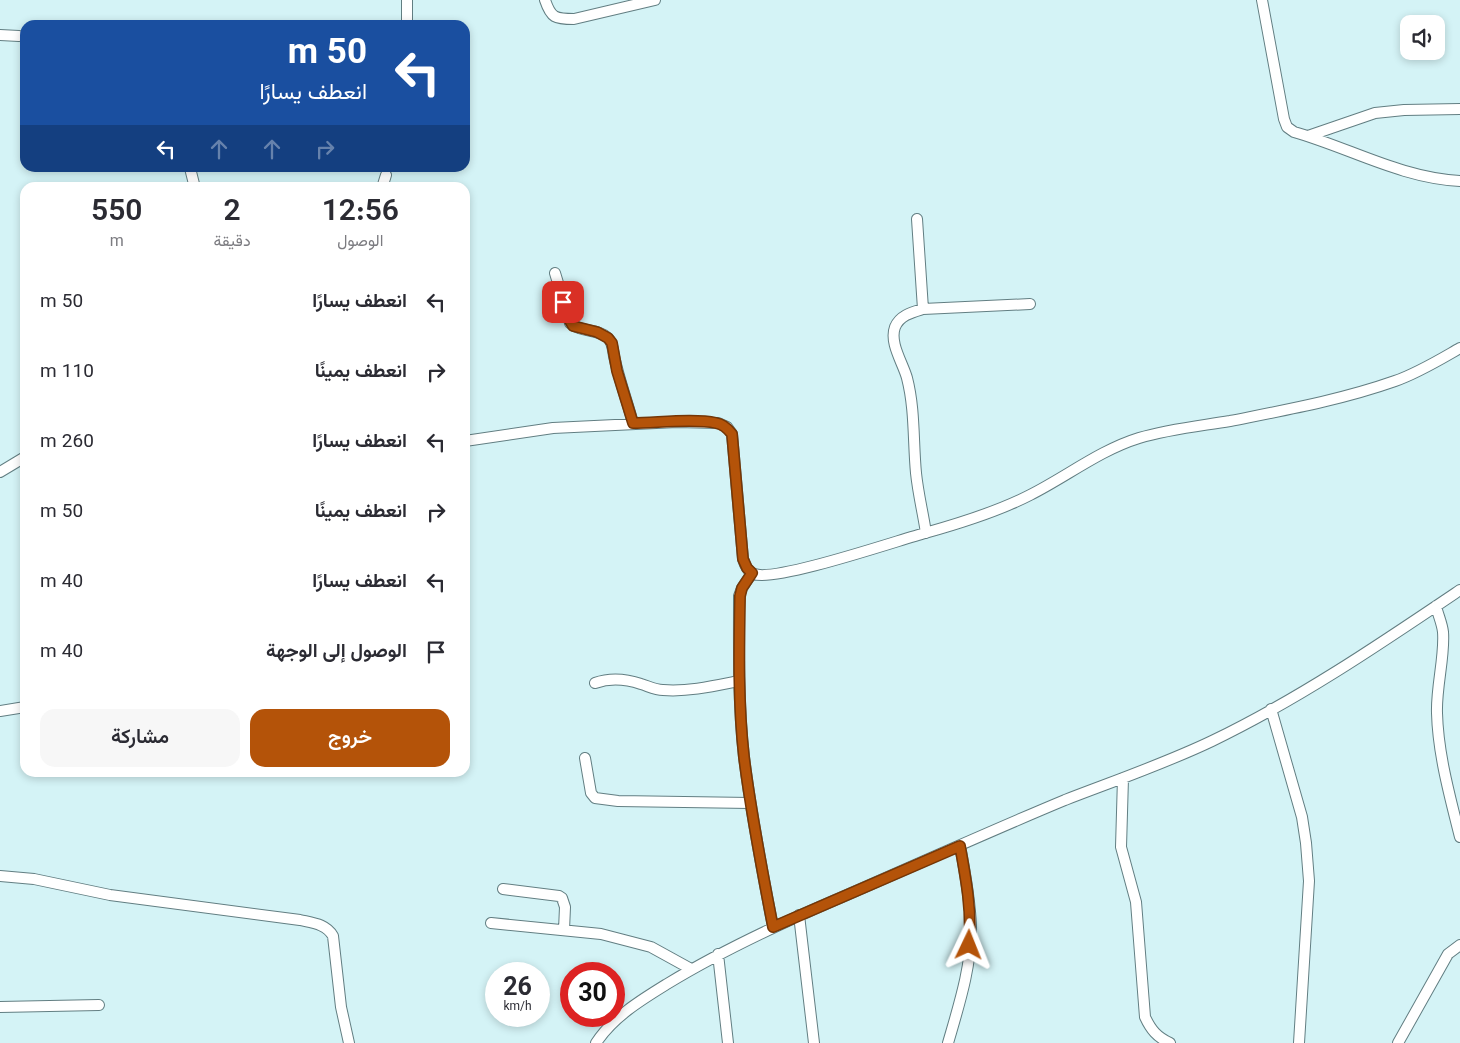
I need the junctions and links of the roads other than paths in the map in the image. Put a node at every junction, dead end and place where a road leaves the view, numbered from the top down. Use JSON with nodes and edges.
{"nodes":[{"id":1,"x":407,"y":0,"type":"edge"},
{"id":2,"x":545,"y":0,"type":"edge"},
{"id":3,"x":655,"y":0,"type":"edge"},
{"id":4,"x":1262,"y":0,"type":"edge"},
{"id":5,"x":407,"y":20,"type":"edge"},
{"id":6,"x":0,"y":35,"type":"edge"},
{"id":7,"x":19,"y":36,"type":"dead end"},
{"id":8,"x":1460,"y":109,"type":"edge"},
{"id":9,"x":1308,"y":136,"type":"junction"},
{"id":10,"x":386,"y":176,"type":"dead end"},
{"id":11,"x":1460,"y":181,"type":"edge"},
{"id":12,"x":384,"y":182,"type":"edge"},
{"id":13,"x":917,"y":219,"type":"dead end"},
{"id":14,"x":555,"y":273,"type":"dead end"},
{"id":15,"x":1030,"y":304,"type":"dead end"},
{"id":16,"x":923,"y":309,"type":"junction"},
{"id":17,"x":1460,"y":348,"type":"edge"},
{"id":18,"x":633,"y":423,"type":"junction"},
{"id":19,"x":470,"y":440,"type":"edge"},
{"id":20,"x":20,"y":460,"type":"edge"},
{"id":21,"x":0,"y":472,"type":"edge"},
{"id":22,"x":926,"y":533,"type":"junction"},
{"id":23,"x":752,"y":573,"type":"junction"},
{"id":24,"x":1460,"y":590,"type":"edge"},
{"id":25,"x":1436,"y":606,"type":"junction"},
{"id":26,"x":739,"y":682,"type":"junction"},
{"id":27,"x":595,"y":683,"type":"dead end"},
{"id":28,"x":20,"y":708,"type":"edge"},
{"id":29,"x":1271,"y":709,"type":"junction"},
{"id":30,"x":0,"y":711,"type":"edge"},
{"id":31,"x":585,"y":758,"type":"dead end"},
{"id":32,"x":1123,"y":778,"type":"junction"},
{"id":33,"x":750,"y":802,"type":"junction"},
{"id":34,"x":1460,"y":837,"type":"edge"},
{"id":35,"x":960,"y":846,"type":"junction"},
{"id":36,"x":0,"y":876,"type":"edge"},
{"id":37,"x":503,"y":888,"type":"dead end"},
{"id":38,"x":799,"y":915,"type":"junction"},
{"id":39,"x":491,"y":923,"type":"dead end"},
{"id":40,"x":773,"y":927,"type":"junction"},
{"id":41,"x":564,"y":930,"type":"junction"},
{"id":42,"x":1460,"y":945,"type":"edge"},
{"id":43,"x":718,"y":954,"type":"junction"},
{"id":44,"x":691,"y":969,"type":"junction"},
{"id":45,"x":99,"y":1005,"type":"dead end"},
{"id":46,"x":0,"y":1007,"type":"edge"},
{"id":47,"x":349,"y":1043,"type":"edge"},
{"id":48,"x":596,"y":1043,"type":"edge"},
{"id":49,"x":728,"y":1043,"type":"edge"},
{"id":50,"x":814,"y":1043,"type":"edge"},
{"id":51,"x":948,"y":1043,"type":"edge"},
{"id":52,"x":1170,"y":1043,"type":"edge"},
{"id":53,"x":1299,"y":1043,"type":"edge"},
{"id":54,"x":1398,"y":1043,"type":"edge"}],
"edges":[{"from":1,"to":5,"type":"street"},
{"from":2,"to":3,"type":"street"},
{"from":4,"to":9,"type":"street"},
{"from":6,"to":7,"type":"street"},
{"from":8,"to":9,"type":"street"},
{"from":9,"to":11,"type":"street"},
{"from":10,"to":12,"type":"street"},
{"from":13,"to":16,"type":"street"},
{"from":14,"to":18,"type":"street"},
{"from":15,"to":16,"type":"street"},
{"from":16,"to":22,"type":"street"},
{"from":17,"to":22,"type":"street"},
{"from":18,"to":19,"type":"street"},
{"from":18,"to":23,"type":"street"},
{"from":20,"to":21,"type":"street"},
{"from":22,"to":23,"type":"street"},
{"from":23,"to":26,"type":"street"},
{"from":24,"to":25,"type":"street"},
{"from":25,"to":29,"type":"street"},
{"from":25,"to":34,"type":"street"},
{"from":26,"to":27,"type":"street"},
{"from":26,"to":33,"type":"street"},
{"from":28,"to":30,"type":"street"},
{"from":29,"to":32,"type":"street"},
{"from":29,"to":53,"type":"street"},
{"from":31,"to":33,"type":"street"},
{"from":32,"to":35,"type":"street"},
{"from":32,"to":52,"type":"street"},
{"from":33,"to":40,"type":"street"},
{"from":35,"to":38,"type":"street"},
{"from":35,"to":51,"type":"street"},
{"from":36,"to":47,"type":"street"},
{"from":37,"to":41,"type":"street"},
{"from":38,"to":40,"type":"street"},
{"from":38,"to":50,"type":"street"},
{"from":39,"to":41,"type":"street"},
{"from":40,"to":43,"type":"street"},
{"from":41,"to":44,"type":"street"},
{"from":42,"to":54,"type":"street"},
{"from":43,"to":44,"type":"street"},
{"from":43,"to":49,"type":"street"},
{"from":44,"to":48,"type":"street"},
{"from":45,"to":46,"type":"street"}]}
